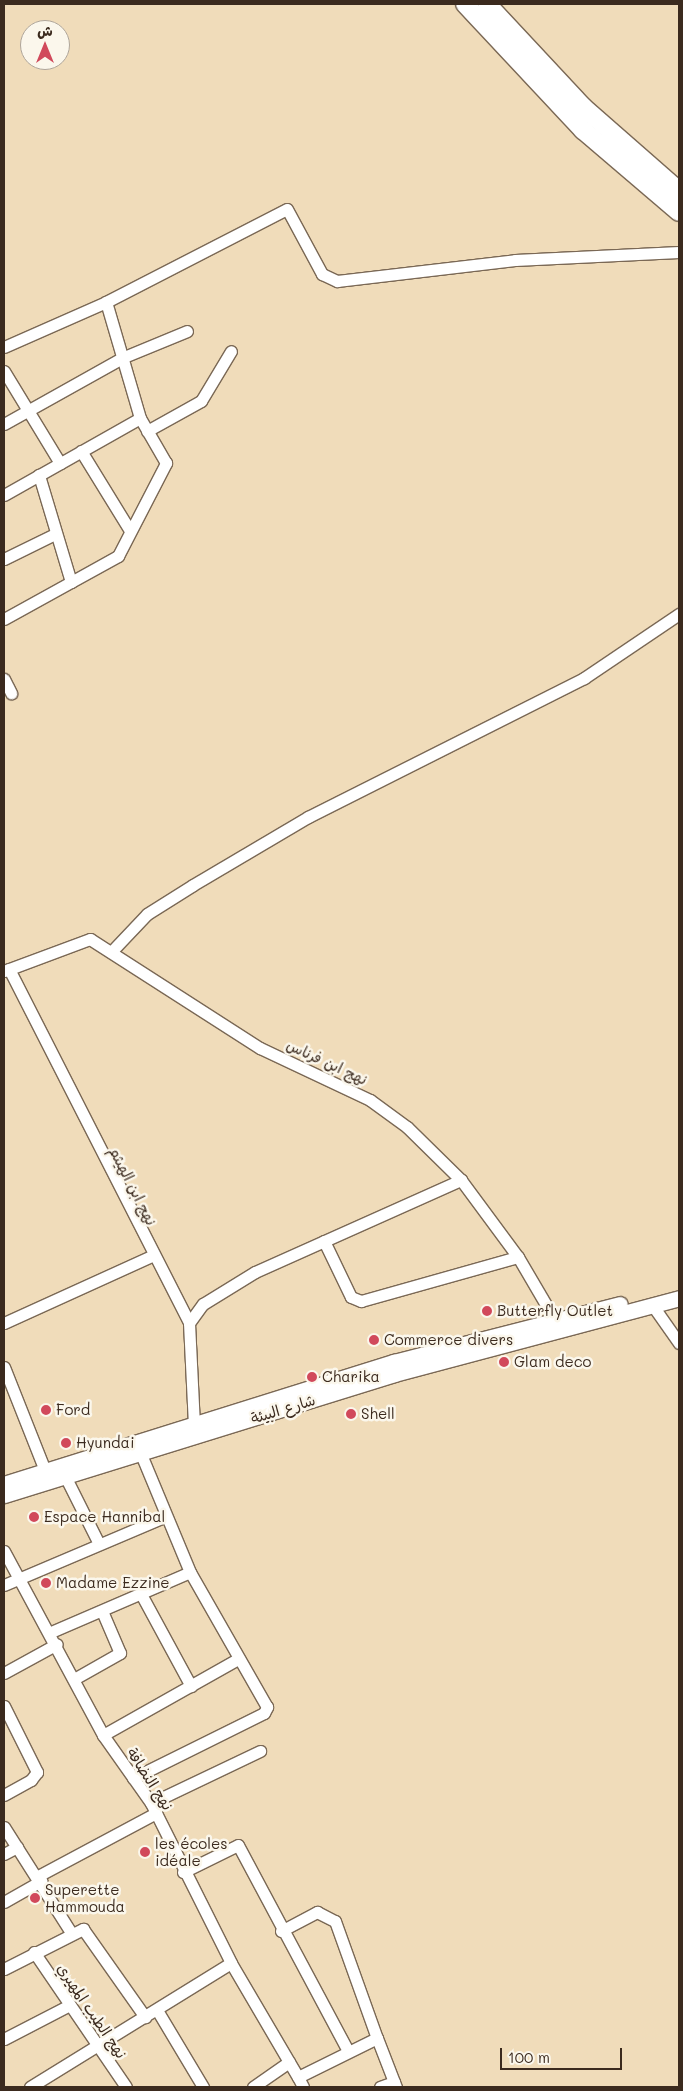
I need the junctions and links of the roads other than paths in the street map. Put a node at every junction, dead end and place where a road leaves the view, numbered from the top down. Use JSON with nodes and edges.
{"nodes":[{"id":1,"x":465,"y":4,"type":"edge"},
{"id":2,"x":487,"y":4,"type":"edge"},
{"id":3,"x":679,"y":191,"type":"edge"},
{"id":4,"x":679,"y":212,"type":"edge"},
{"id":5,"x":679,"y":252,"type":"edge"},
{"id":6,"x":106,"y":302,"type":"junction"},
{"id":7,"x":188,"y":331,"type":"dead end"},
{"id":8,"x":4,"y":347,"type":"edge"},
{"id":9,"x":231,"y":351,"type":"dead end"},
{"id":10,"x":124,"y":357,"type":"junction"},
{"id":11,"x":4,"y":371,"type":"edge"},
{"id":12,"x":28,"y":410,"type":"junction"},
{"id":13,"x":140,"y":418,"type":"junction"},
{"id":14,"x":4,"y":424,"type":"edge"},
{"id":15,"x":147,"y":431,"type":"junction"},
{"id":16,"x":81,"y":451,"type":"junction"},
{"id":17,"x":60,"y":463,"type":"junction"},
{"id":18,"x":40,"y":475,"type":"junction"},
{"id":19,"x":4,"y":495,"type":"edge"},
{"id":20,"x":129,"y":530,"type":"junction"},
{"id":21,"x":55,"y":534,"type":"junction"},
{"id":22,"x":4,"y":560,"type":"edge"},
{"id":23,"x":71,"y":582,"type":"junction"},
{"id":24,"x":679,"y":614,"type":"edge"},
{"id":25,"x":4,"y":618,"type":"edge"},
{"id":26,"x":4,"y":679,"type":"edge"},
{"id":27,"x":12,"y":693,"type":"dead end"},
{"id":28,"x":111,"y":952,"type":"junction"},
{"id":29,"x":6,"y":970,"type":"edge"},
{"id":30,"x":461,"y":1180,"type":"junction"},
{"id":31,"x":324,"y":1241,"type":"junction"},
{"id":32,"x":152,"y":1256,"type":"junction"},
{"id":33,"x":518,"y":1257,"type":"junction"},
{"id":34,"x":679,"y":1288,"type":"edge"},
{"id":35,"x":679,"y":1298,"type":"edge"},
{"id":36,"x":653,"y":1306,"type":"junction"},
{"id":37,"x":4,"y":1323,"type":"edge"},
{"id":38,"x":189,"y":1323,"type":"junction"},
{"id":39,"x":558,"y":1325,"type":"junction"},
{"id":40,"x":679,"y":1343,"type":"edge"},
{"id":41,"x":4,"y":1368,"type":"edge"},
{"id":42,"x":194,"y":1425,"type":"junction"},
{"id":43,"x":141,"y":1454,"type":"junction"},
{"id":44,"x":48,"y":1477,"type":"junction"},
{"id":45,"x":66,"y":1478,"type":"junction"},
{"id":46,"x":4,"y":1484,"type":"edge"},
{"id":47,"x":4,"y":1495,"type":"edge"},
{"id":48,"x":164,"y":1517,"type":"junction"},
{"id":49,"x":98,"y":1542,"type":"junction"},
{"id":50,"x":4,"y":1551,"type":"edge"},
{"id":51,"x":190,"y":1572,"type":"junction"},
{"id":52,"x":18,"y":1578,"type":"junction"},
{"id":53,"x":4,"y":1585,"type":"edge"},
{"id":54,"x":141,"y":1594,"type":"junction"},
{"id":55,"x":102,"y":1611,"type":"junction"},
{"id":56,"x":51,"y":1632,"type":"junction"},
{"id":57,"x":57,"y":1644,"type":"junction"},
{"id":58,"x":238,"y":1659,"type":"junction"},
{"id":59,"x":4,"y":1673,"type":"edge"},
{"id":60,"x":74,"y":1679,"type":"junction"},
{"id":61,"x":191,"y":1686,"type":"junction"},
{"id":62,"x":4,"y":1706,"type":"edge"},
{"id":63,"x":103,"y":1735,"type":"junction"},
{"id":64,"x":260,"y":1751,"type":"dead end"},
{"id":65,"x":133,"y":1778,"type":"junction"},
{"id":66,"x":4,"y":1795,"type":"edge"},
{"id":67,"x":153,"y":1808,"type":"junction"},
{"id":68,"x":4,"y":1827,"type":"edge"},
{"id":69,"x":17,"y":1847,"type":"junction"},
{"id":70,"x":4,"y":1854,"type":"edge"},
{"id":71,"x":183,"y":1872,"type":"junction"},
{"id":72,"x":39,"y":1878,"type":"junction"},
{"id":73,"x":4,"y":1902,"type":"edge"},
{"id":74,"x":70,"y":1931,"type":"junction"},
{"id":75,"x":281,"y":1931,"type":"junction"},
{"id":76,"x":34,"y":1952,"type":"junction"},
{"id":77,"x":232,"y":1963,"type":"junction"},
{"id":78,"x":4,"y":1969,"type":"edge"},
{"id":79,"x":68,"y":2006,"type":"junction"},
{"id":80,"x":157,"y":2010,"type":"junction"},
{"id":81,"x":145,"y":2017,"type":"junction"},
{"id":82,"x":377,"y":2038,"type":"junction"},
{"id":83,"x":4,"y":2039,"type":"edge"},
{"id":84,"x":96,"y":2047,"type":"junction"},
{"id":85,"x":348,"y":2051,"type":"junction"},
{"id":86,"x":289,"y":2062,"type":"junction"},
{"id":87,"x":300,"y":2082,"type":"edge"},
{"id":88,"x":395,"y":2084,"type":"edge"},
{"id":89,"x":30,"y":2087,"type":"edge"},
{"id":90,"x":126,"y":2087,"type":"edge"},
{"id":91,"x":203,"y":2087,"type":"edge"},
{"id":92,"x":252,"y":2087,"type":"edge"},
{"id":93,"x":380,"y":2087,"type":"edge"}],
"edges":[{"from":1,"to":4,"type":"highway"},
{"from":2,"to":3,"type":"highway"},
{"from":5,"to":6,"type":"street"},
{"from":6,"to":8,"type":"street"},
{"from":6,"to":10,"type":"street"},
{"from":7,"to":10,"type":"street"},
{"from":9,"to":15,"type":"street"},
{"from":10,"to":12,"type":"street"},
{"from":10,"to":13,"type":"street"},
{"from":11,"to":12,"type":"street"},
{"from":12,"to":14,"type":"street"},
{"from":12,"to":17,"type":"street"},
{"from":13,"to":15,"type":"street"},
{"from":13,"to":16,"type":"street"},
{"from":15,"to":20,"type":"street"},
{"from":16,"to":17,"type":"street"},
{"from":16,"to":20,"type":"street"},
{"from":17,"to":18,"type":"street"},
{"from":18,"to":19,"type":"street"},
{"from":18,"to":21,"type":"street"},
{"from":20,"to":23,"type":"street"},
{"from":21,"to":22,"type":"street"},
{"from":21,"to":23,"type":"street"},
{"from":23,"to":25,"type":"street"},
{"from":24,"to":28,"type":"street"},
{"from":26,"to":27,"type":"street"},
{"from":28,"to":29,"type":"street","name":"نهج ابن فرناس"},
{"from":28,"to":30,"type":"street","name":"نهج ابن فرناس"},
{"from":29,"to":32,"type":"street","name":"نهج ابن الهيثم"},
{"from":30,"to":31,"type":"street"},
{"from":30,"to":33,"type":"street","name":"نهج ابن فرناس"},
{"from":31,"to":33,"type":"street"},
{"from":31,"to":38,"type":"street"},
{"from":32,"to":37,"type":"street"},
{"from":32,"to":38,"type":"street","name":"نهج ابن الهيثم"},
{"from":33,"to":39,"type":"street","name":"نهج ابن فرناس"},
{"from":34,"to":39,"type":"main road","name":"شارع البيئة"},
{"from":35,"to":36,"type":"main road","name":"شارع البيئة"},
{"from":36,"to":39,"type":"main road","name":"شارع البيئة"},
{"from":36,"to":40,"type":"street"},
{"from":38,"to":42,"type":"street","name":"نهج ابن الهيثم"},
{"from":39,"to":42,"type":"main road","name":"شارع البيئة"},
{"from":39,"to":43,"type":"main road","name":"شارع البيئة"},
{"from":41,"to":44,"type":"street"},
{"from":42,"to":44,"type":"main road","name":"شارع البيئة"},
{"from":43,"to":45,"type":"main road","name":"شارع البيئة"},
{"from":43,"to":48,"type":"street"},
{"from":44,"to":45,"type":"main road","name":"شارع البيئة"},
{"from":44,"to":46,"type":"main road","name":"شارع البيئة"},
{"from":44,"to":47,"type":"main road","name":"شارع البيئة"},
{"from":45,"to":49,"type":"street"},
{"from":48,"to":49,"type":"street"},
{"from":48,"to":51,"type":"street"},
{"from":49,"to":52,"type":"street"},
{"from":50,"to":52,"type":"street","name":"نهج النضافة"},
{"from":51,"to":54,"type":"street"},
{"from":51,"to":58,"type":"street"},
{"from":52,"to":53,"type":"street"},
{"from":52,"to":56,"type":"street","name":"نهج النضافة"},
{"from":54,"to":55,"type":"street"},
{"from":54,"to":61,"type":"street"},
{"from":55,"to":56,"type":"street"},
{"from":55,"to":60,"type":"street"},
{"from":56,"to":57,"type":"street","name":"نهج النضافة"},
{"from":57,"to":59,"type":"street"},
{"from":57,"to":60,"type":"street","name":"نهج النضافة"},
{"from":58,"to":61,"type":"street"},
{"from":58,"to":65,"type":"street"},
{"from":60,"to":63,"type":"street","name":"نهج النضافة"},
{"from":61,"to":63,"type":"street"},
{"from":62,"to":66,"type":"street"},
{"from":63,"to":65,"type":"street","name":"نهج النضافة"},
{"from":64,"to":67,"type":"street"},
{"from":65,"to":67,"type":"street","name":"نهج النضافة"},
{"from":67,"to":71,"type":"street","name":"نهج النضافة"},
{"from":67,"to":72,"type":"street"},
{"from":68,"to":69,"type":"street"},
{"from":69,"to":70,"type":"street"},
{"from":69,"to":72,"type":"street"},
{"from":71,"to":75,"type":"street"},
{"from":71,"to":77,"type":"street","name":"نهج النضافة"},
{"from":72,"to":73,"type":"street"},
{"from":72,"to":74,"type":"street"},
{"from":74,"to":76,"type":"street"},
{"from":74,"to":81,"type":"street"},
{"from":75,"to":82,"type":"street"},
{"from":75,"to":85,"type":"street"},
{"from":76,"to":78,"type":"street"},
{"from":76,"to":79,"type":"street","name":"نهج الطيب المهيري"},
{"from":77,"to":80,"type":"street"},
{"from":77,"to":86,"type":"street","name":"نهج النضافة"},
{"from":79,"to":83,"type":"street"},
{"from":79,"to":84,"type":"street","name":"نهج الطيب المهيري"},
{"from":80,"to":81,"type":"street"},
{"from":80,"to":91,"type":"street"},
{"from":81,"to":84,"type":"street"},
{"from":82,"to":85,"type":"street"},
{"from":82,"to":88,"type":"street"},
{"from":84,"to":89,"type":"street"},
{"from":84,"to":90,"type":"street","name":"نهج الطيب المهيري"},
{"from":85,"to":87,"type":"street"},
{"from":86,"to":87,"type":"street","name":"نهج النضافة"},
{"from":86,"to":92,"type":"street"},
{"from":88,"to":93,"type":"street"}]}
